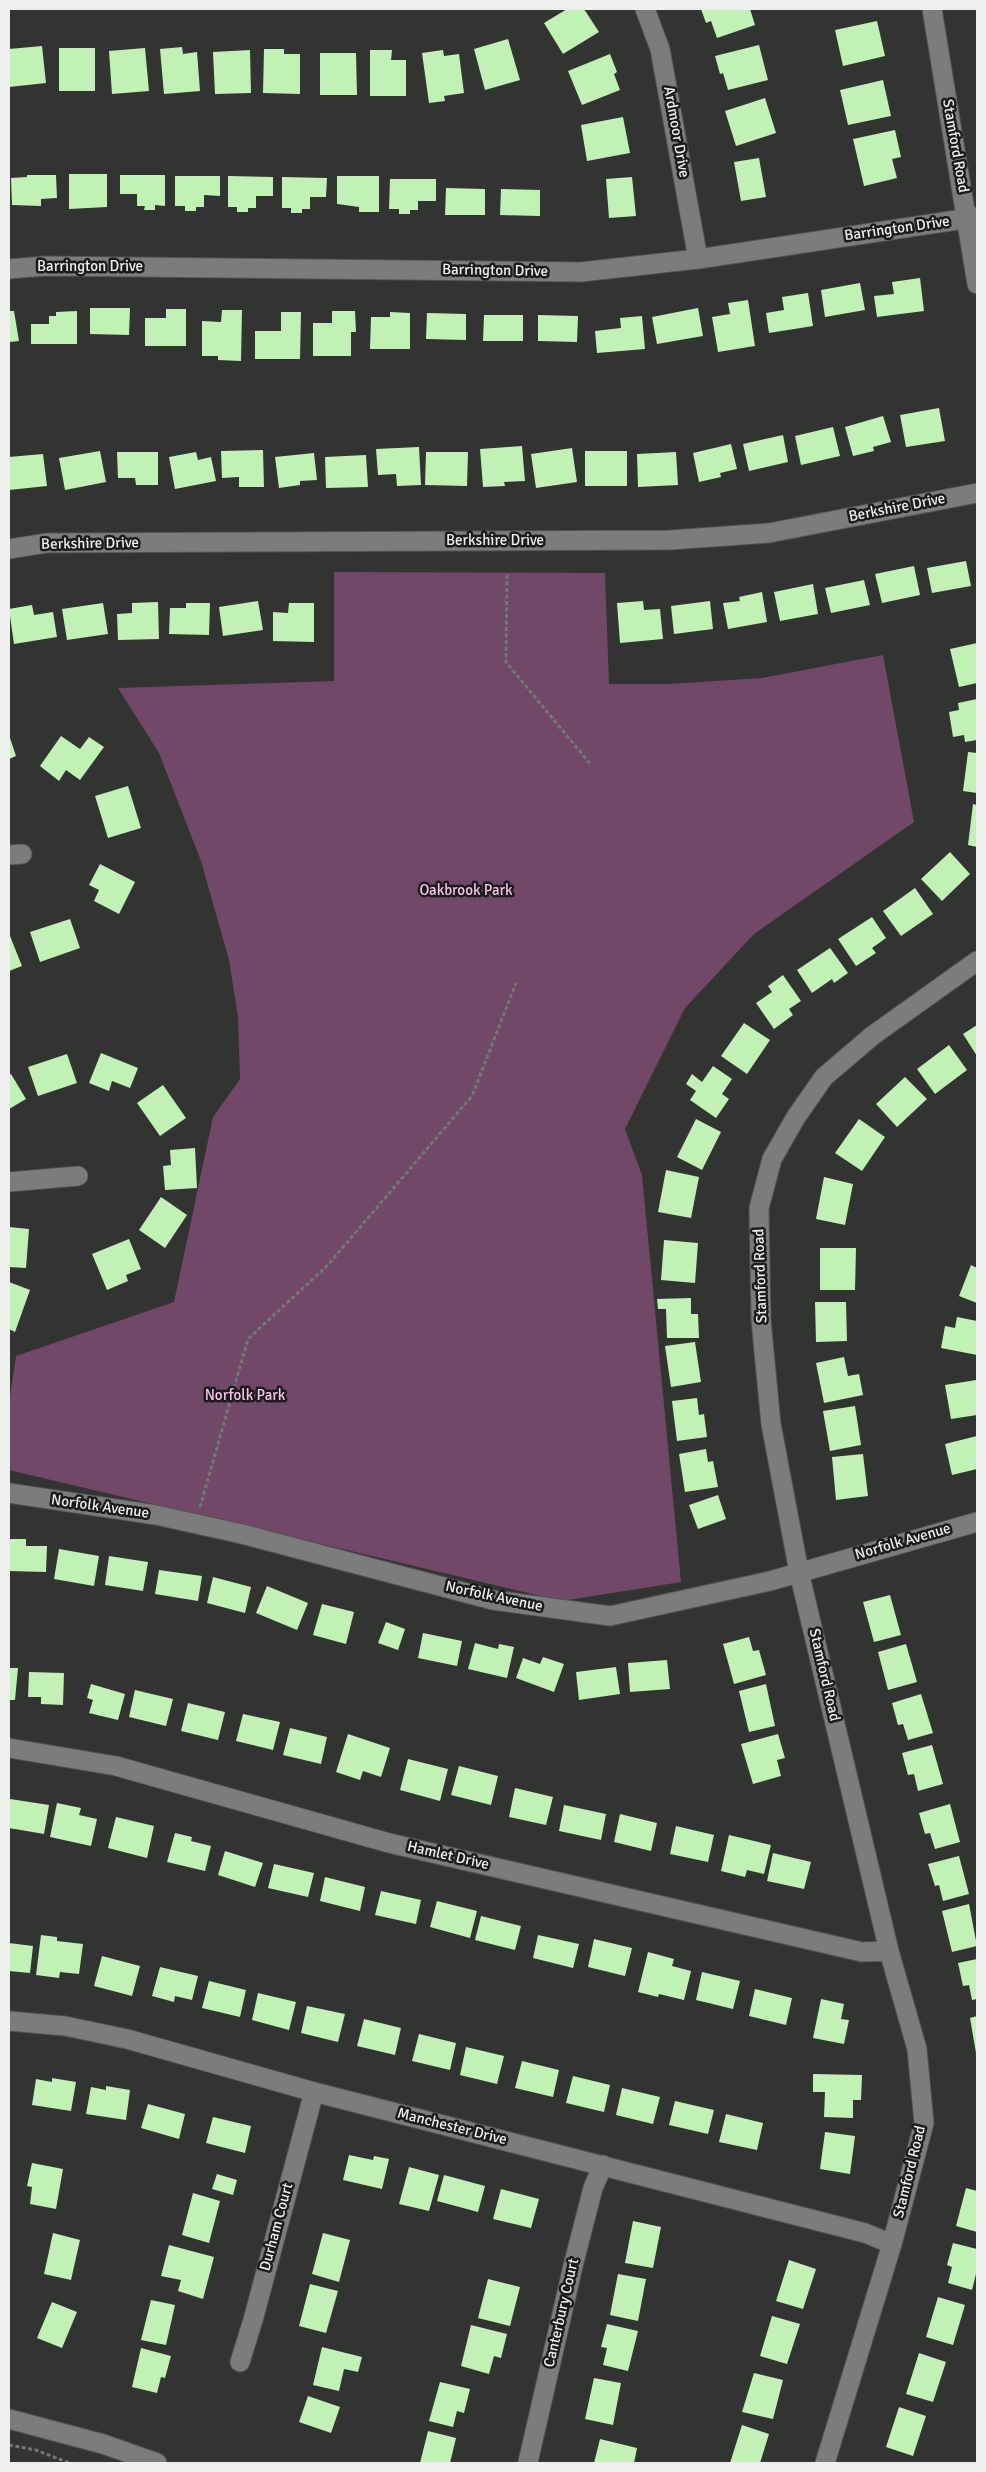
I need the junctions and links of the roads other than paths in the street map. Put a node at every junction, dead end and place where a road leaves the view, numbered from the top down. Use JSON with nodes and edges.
{"nodes":[{"id":1,"x":645,"y":9,"type":"edge"},
{"id":2,"x":932,"y":9,"type":"edge"},
{"id":3,"x":972,"y":218,"type":"edge"},
{"id":4,"x":698,"y":259,"type":"junction"},
{"id":5,"x":9,"y":269,"type":"edge"},
{"id":6,"x":977,"y":284,"type":"edge"},
{"id":7,"x":977,"y":493,"type":"edge"},
{"id":8,"x":9,"y":549,"type":"edge"},
{"id":9,"x":977,"y":961,"type":"edge"},
{"id":10,"x":78,"y":1176,"type":"dead end"},
{"id":11,"x":9,"y":1182,"type":"edge"},
{"id":12,"x":9,"y":1493,"type":"edge"},
{"id":13,"x":977,"y":1522,"type":"edge"},
{"id":14,"x":799,"y":1572,"type":"junction"},
{"id":15,"x":9,"y":1748,"type":"edge"},
{"id":16,"x":889,"y":1951,"type":"junction"},
{"id":17,"x":9,"y":2021,"type":"edge"},
{"id":18,"x":314,"y":2092,"type":"junction"},
{"id":19,"x":603,"y":2165,"type":"junction"},
{"id":20,"x":892,"y":2244,"type":"junction"},
{"id":21,"x":240,"y":2362,"type":"dead end"},
{"id":22,"x":9,"y":2419,"type":"edge"},
{"id":23,"x":528,"y":2462,"type":"edge"},
{"id":24,"x":157,"y":2463,"type":"edge"},
{"id":25,"x":825,"y":2463,"type":"edge"}],
"edges":[{"from":1,"to":4,"type":"street","name":"Ardmoor Drive"},
{"from":2,"to":3,"type":"street","name":"Stamford Road"},
{"from":3,"to":4,"type":"street","name":"Barrington Drive"},
{"from":3,"to":6,"type":"street","name":"Stamford Road"},
{"from":4,"to":5,"type":"street","name":"Barrington Drive"},
{"from":7,"to":8,"type":"street","name":"Berkshire Drive"},
{"from":9,"to":14,"type":"street","name":"Stamford Road"},
{"from":10,"to":11,"type":"street"},
{"from":12,"to":14,"type":"street","name":"Norfolk Avenue"},
{"from":13,"to":14,"type":"street","name":"Norfolk Avenue"},
{"from":14,"to":16,"type":"street","name":"Stamford Road"},
{"from":15,"to":16,"type":"street","name":"Hamlet Drive"},
{"from":16,"to":20,"type":"street","name":"Stamford Road"},
{"from":17,"to":18,"type":"street","name":"Manchester Drive"},
{"from":18,"to":19,"type":"street","name":"Manchester Drive"},
{"from":18,"to":21,"type":"street","name":"Durham Court"},
{"from":19,"to":20,"type":"street","name":"Manchester Drive"},
{"from":19,"to":23,"type":"street","name":"Canterbury Court"},
{"from":20,"to":25,"type":"street","name":"Stamford Road"},
{"from":22,"to":24,"type":"street"}]}
